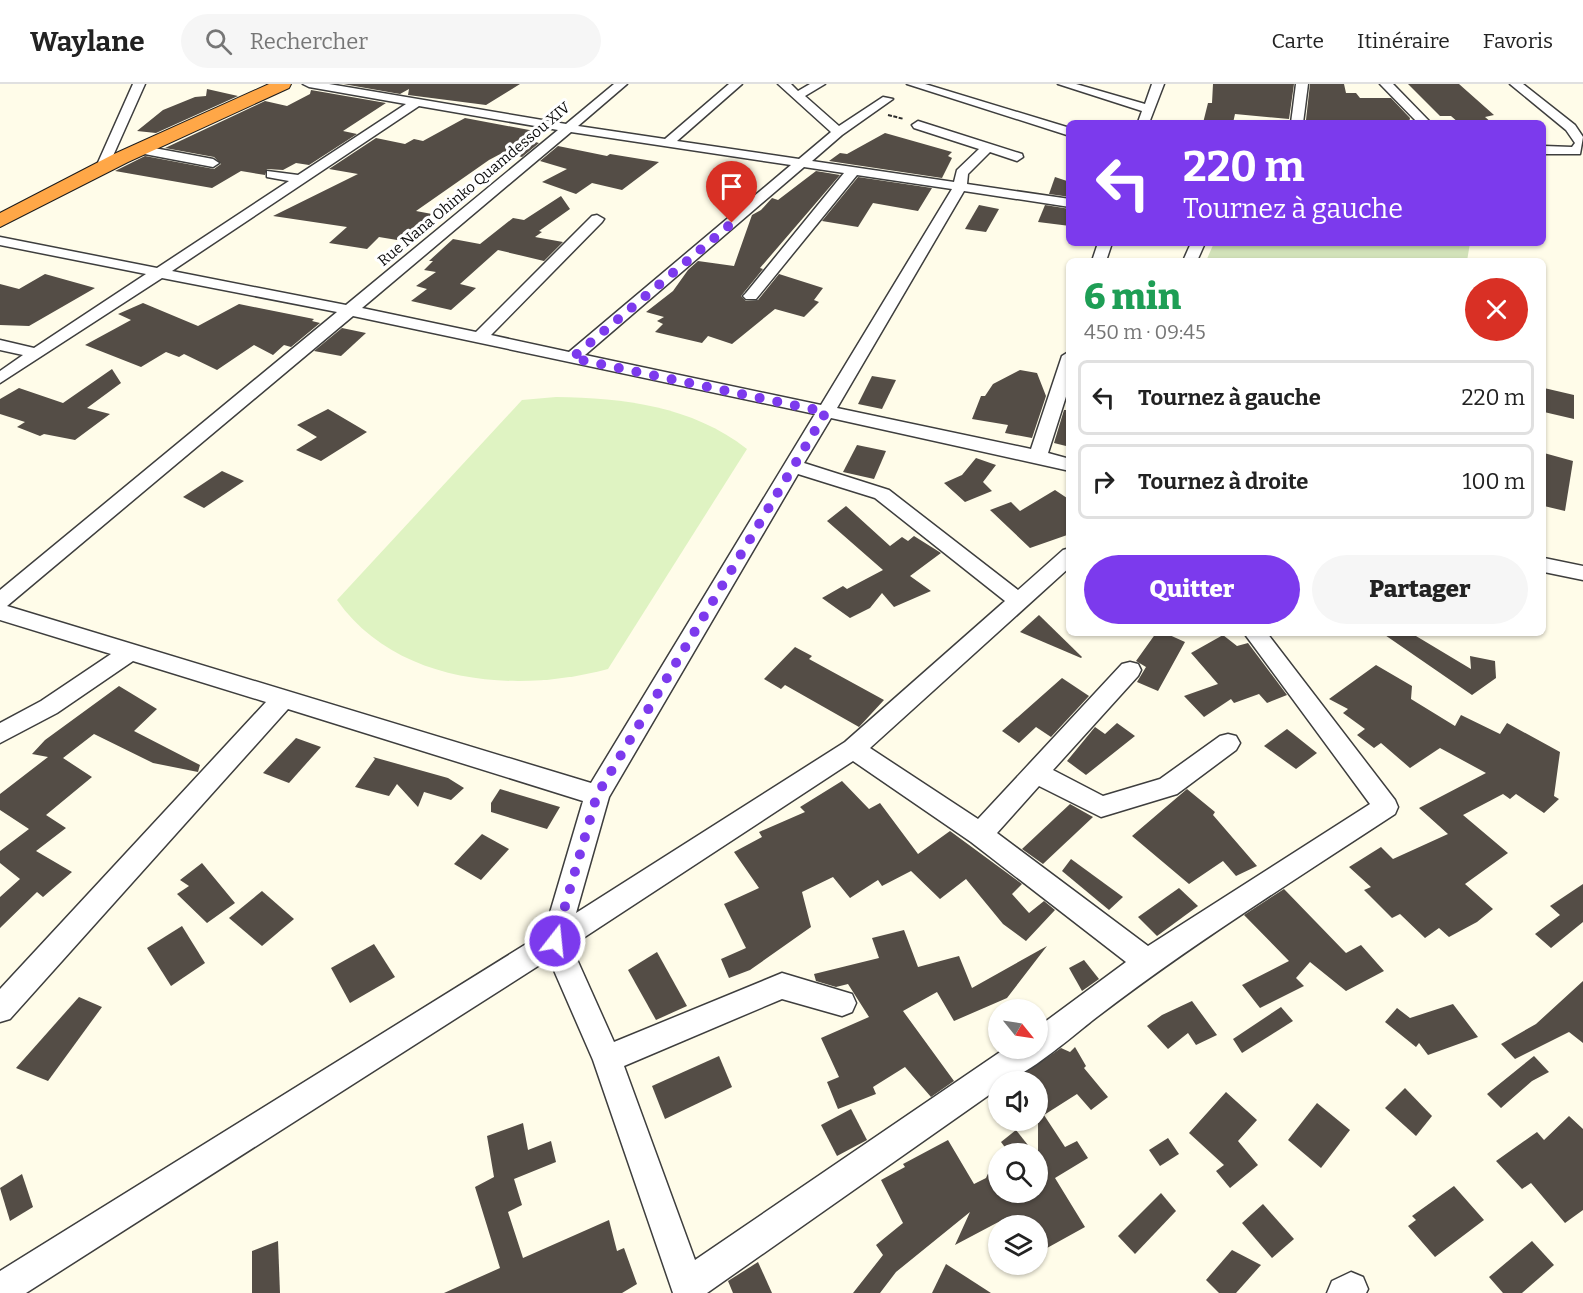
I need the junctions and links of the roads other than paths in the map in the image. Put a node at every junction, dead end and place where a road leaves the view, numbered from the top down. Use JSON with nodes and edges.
{"nodes":[{"id":1,"x":139,"y":84,"type":"edge"},
{"id":2,"x":283,"y":84,"type":"edge"},
{"id":3,"x":309,"y":84,"type":"edge"},
{"id":4,"x":621,"y":84,"type":"edge"},
{"id":5,"x":736,"y":84,"type":"edge"},
{"id":6,"x":784,"y":84,"type":"edge"},
{"id":7,"x":819,"y":84,"type":"edge"},
{"id":8,"x":913,"y":84,"type":"edge"},
{"id":9,"x":1064,"y":84,"type":"edge"},
{"id":10,"x":1158,"y":84,"type":"edge"},
{"id":11,"x":1302,"y":84,"type":"edge"},
{"id":12,"x":1386,"y":84,"type":"edge"},
{"id":13,"x":1516,"y":84,"type":"edge"},
{"id":14,"x":797,"y":96,"type":"junction"},
{"id":15,"x":887,"y":99,"type":"dead end"},
{"id":16,"x":417,"y":102,"type":"junction"},
{"id":17,"x":1148,"y":109,"type":"junction"},
{"id":18,"x":1145,"y":120,"type":"edge"},
{"id":19,"x":1297,"y":120,"type":"edge"},
{"id":20,"x":1422,"y":120,"type":"edge"},
{"id":21,"x":918,"y":126,"type":"road end"},
{"id":22,"x":568,"y":128,"type":"junction"},
{"id":23,"x":1066,"y":131,"type":"edge"},
{"id":24,"x":838,"y":132,"type":"junction"},
{"id":25,"x":667,"y":143,"type":"junction"},
{"id":26,"x":987,"y":148,"type":"junction"},
{"id":27,"x":138,"y":149,"type":"junction"},
{"id":28,"x":1546,"y":150,"type":"edge"},
{"id":29,"x":1580,"y":151,"type":"edge"},
{"id":30,"x":1017,"y":157,"type":"dead end"},
{"id":31,"x":213,"y":163,"type":"dead end"},
{"id":32,"x":804,"y":163,"type":"junction"},
{"id":33,"x":102,"y":167,"type":"junction"},
{"id":34,"x":853,"y":171,"type":"junction"},
{"id":35,"x":272,"y":174,"type":"dead end"},
{"id":36,"x":300,"y":179,"type":"junction"},
{"id":37,"x":959,"y":188,"type":"junction"},
{"id":38,"x":1066,"y":202,"type":"edge"},
{"id":39,"x":597,"y":219,"type":"dead end"},
{"id":40,"x":0,"y":221,"type":"edge"},
{"id":41,"x":0,"y":241,"type":"edge"},
{"id":42,"x":161,"y":272,"type":"junction"},
{"id":43,"x":751,"y":296,"type":"dead end"},
{"id":44,"x":348,"y":310,"type":"junction"},
{"id":45,"x":479,"y":338,"type":"junction"},
{"id":46,"x":0,"y":345,"type":"edge"},
{"id":47,"x":37,"y":354,"type":"junction"},
{"id":48,"x":572,"y":358,"type":"junction"},
{"id":49,"x":1066,"y":368,"type":"edge"},
{"id":50,"x":0,"y":378,"type":"edge"},
{"id":51,"x":826,"y":412,"type":"junction"},
{"id":52,"x":1038,"y":456,"type":"junction"},
{"id":53,"x":1066,"y":464,"type":"edge"},
{"id":54,"x":794,"y":466,"type":"junction"},
{"id":55,"x":1066,"y":559,"type":"edge"},
{"id":56,"x":1546,"y":565,"type":"edge"},
{"id":57,"x":1583,"y":573,"type":"edge"},
{"id":58,"x":0,"y":601,"type":"edge"},
{"id":59,"x":1019,"y":601,"type":"junction"},
{"id":60,"x":0,"y":612,"type":"edge"},
{"id":61,"x":1257,"y":636,"type":"edge"},
{"id":62,"x":129,"y":652,"type":"junction"},
{"id":63,"x":1130,"y":670,"type":"dead end"},
{"id":64,"x":282,"y":700,"type":"junction"},
{"id":65,"x":0,"y":734,"type":"edge"},
{"id":66,"x":1228,"y":743,"type":"dead end"},
{"id":67,"x":853,"y":749,"type":"junction"},
{"id":68,"x":1036,"y":773,"type":"junction"},
{"id":69,"x":597,"y":795,"type":"junction"},
{"id":70,"x":980,"y":834,"type":"junction"},
{"id":71,"x":555,"y":941,"type":"junction"},
{"id":72,"x":1147,"y":962,"type":"junction"},
{"id":73,"x":842,"y":1004,"type":"dead end"},
{"id":74,"x":0,"y":1009,"type":"edge"},
{"id":75,"x":1048,"y":1037,"type":"edge"},
{"id":76,"x":607,"y":1059,"type":"junction"},
{"id":77,"x":1016,"y":1059,"type":"edge"},
{"id":78,"x":688,"y":1289,"type":"edge"},
{"id":79,"x":0,"y":1290,"type":"edge"}],
"edges":[{"from":1,"to":33,"type":"street"},
{"from":2,"to":27,"type":"highway"},
{"from":3,"to":16,"type":"street"},
{"from":4,"to":22,"type":"street","name":"Rue Nana Ohinko Quamdessou XIV"},
{"from":5,"to":25,"type":"street"},
{"from":6,"to":14,"type":"street"},
{"from":7,"to":14,"type":"street"},
{"from":8,"to":23,"type":"street"},
{"from":9,"to":17,"type":"street"},
{"from":10,"to":17,"type":"street"},
{"from":11,"to":19,"type":"street"},
{"from":12,"to":20,"type":"street"},
{"from":13,"to":29,"type":"street"},
{"from":14,"to":24,"type":"street"},
{"from":15,"to":24,"type":"street"},
{"from":16,"to":22,"type":"street"},
{"from":16,"to":36,"type":"street"},
{"from":17,"to":18,"type":"street"},
{"from":21,"to":26,"type":"street"},
{"from":22,"to":25,"type":"street"},
{"from":22,"to":44,"type":"street","name":"Rue Nana Ohinko Quamdessou XIV"},
{"from":24,"to":32,"type":"street"},
{"from":25,"to":32,"type":"street"},
{"from":26,"to":30,"type":"street"},
{"from":26,"to":37,"type":"street"},
{"from":27,"to":31,"type":"street"},
{"from":27,"to":33,"type":"highway"},
{"from":28,"to":29,"type":"street"},
{"from":32,"to":34,"type":"street"},
{"from":32,"to":48,"type":"street"},
{"from":33,"to":40,"type":"highway"},
{"from":34,"to":37,"type":"street"},
{"from":34,"to":43,"type":"street"},
{"from":35,"to":36,"type":"street"},
{"from":36,"to":42,"type":"street"},
{"from":37,"to":38,"type":"street"},
{"from":37,"to":51,"type":"street"},
{"from":39,"to":45,"type":"street"},
{"from":41,"to":42,"type":"street"},
{"from":42,"to":44,"type":"street"},
{"from":42,"to":47,"type":"street"},
{"from":44,"to":45,"type":"street"},
{"from":44,"to":58,"type":"street","name":"Rue Nana Ohinko Quamdessou XIV"},
{"from":45,"to":48,"type":"street"},
{"from":46,"to":47,"type":"street"},
{"from":47,"to":50,"type":"street"},
{"from":48,"to":51,"type":"street"},
{"from":49,"to":52,"type":"street"},
{"from":51,"to":52,"type":"street"},
{"from":51,"to":54,"type":"street"},
{"from":52,"to":53,"type":"street"},
{"from":54,"to":59,"type":"street"},
{"from":54,"to":69,"type":"street"},
{"from":55,"to":59,"type":"street"},
{"from":56,"to":57,"type":"street"},
{"from":59,"to":67,"type":"street"},
{"from":60,"to":62,"type":"street"},
{"from":61,"to":72,"type":"street"},
{"from":62,"to":64,"type":"street"},
{"from":62,"to":65,"type":"street"},
{"from":63,"to":68,"type":"street"},
{"from":64,"to":69,"type":"street"},
{"from":64,"to":74,"type":"street"},
{"from":66,"to":68,"type":"street"},
{"from":67,"to":70,"type":"street"},
{"from":67,"to":71,"type":"street"},
{"from":68,"to":70,"type":"street"},
{"from":69,"to":71,"type":"street"},
{"from":70,"to":72,"type":"street"},
{"from":71,"to":76,"type":"street"},
{"from":71,"to":79,"type":"street"},
{"from":72,"to":75,"type":"street"},
{"from":73,"to":76,"type":"street"},
{"from":76,"to":78,"type":"street"},
{"from":77,"to":78,"type":"street"}]}
